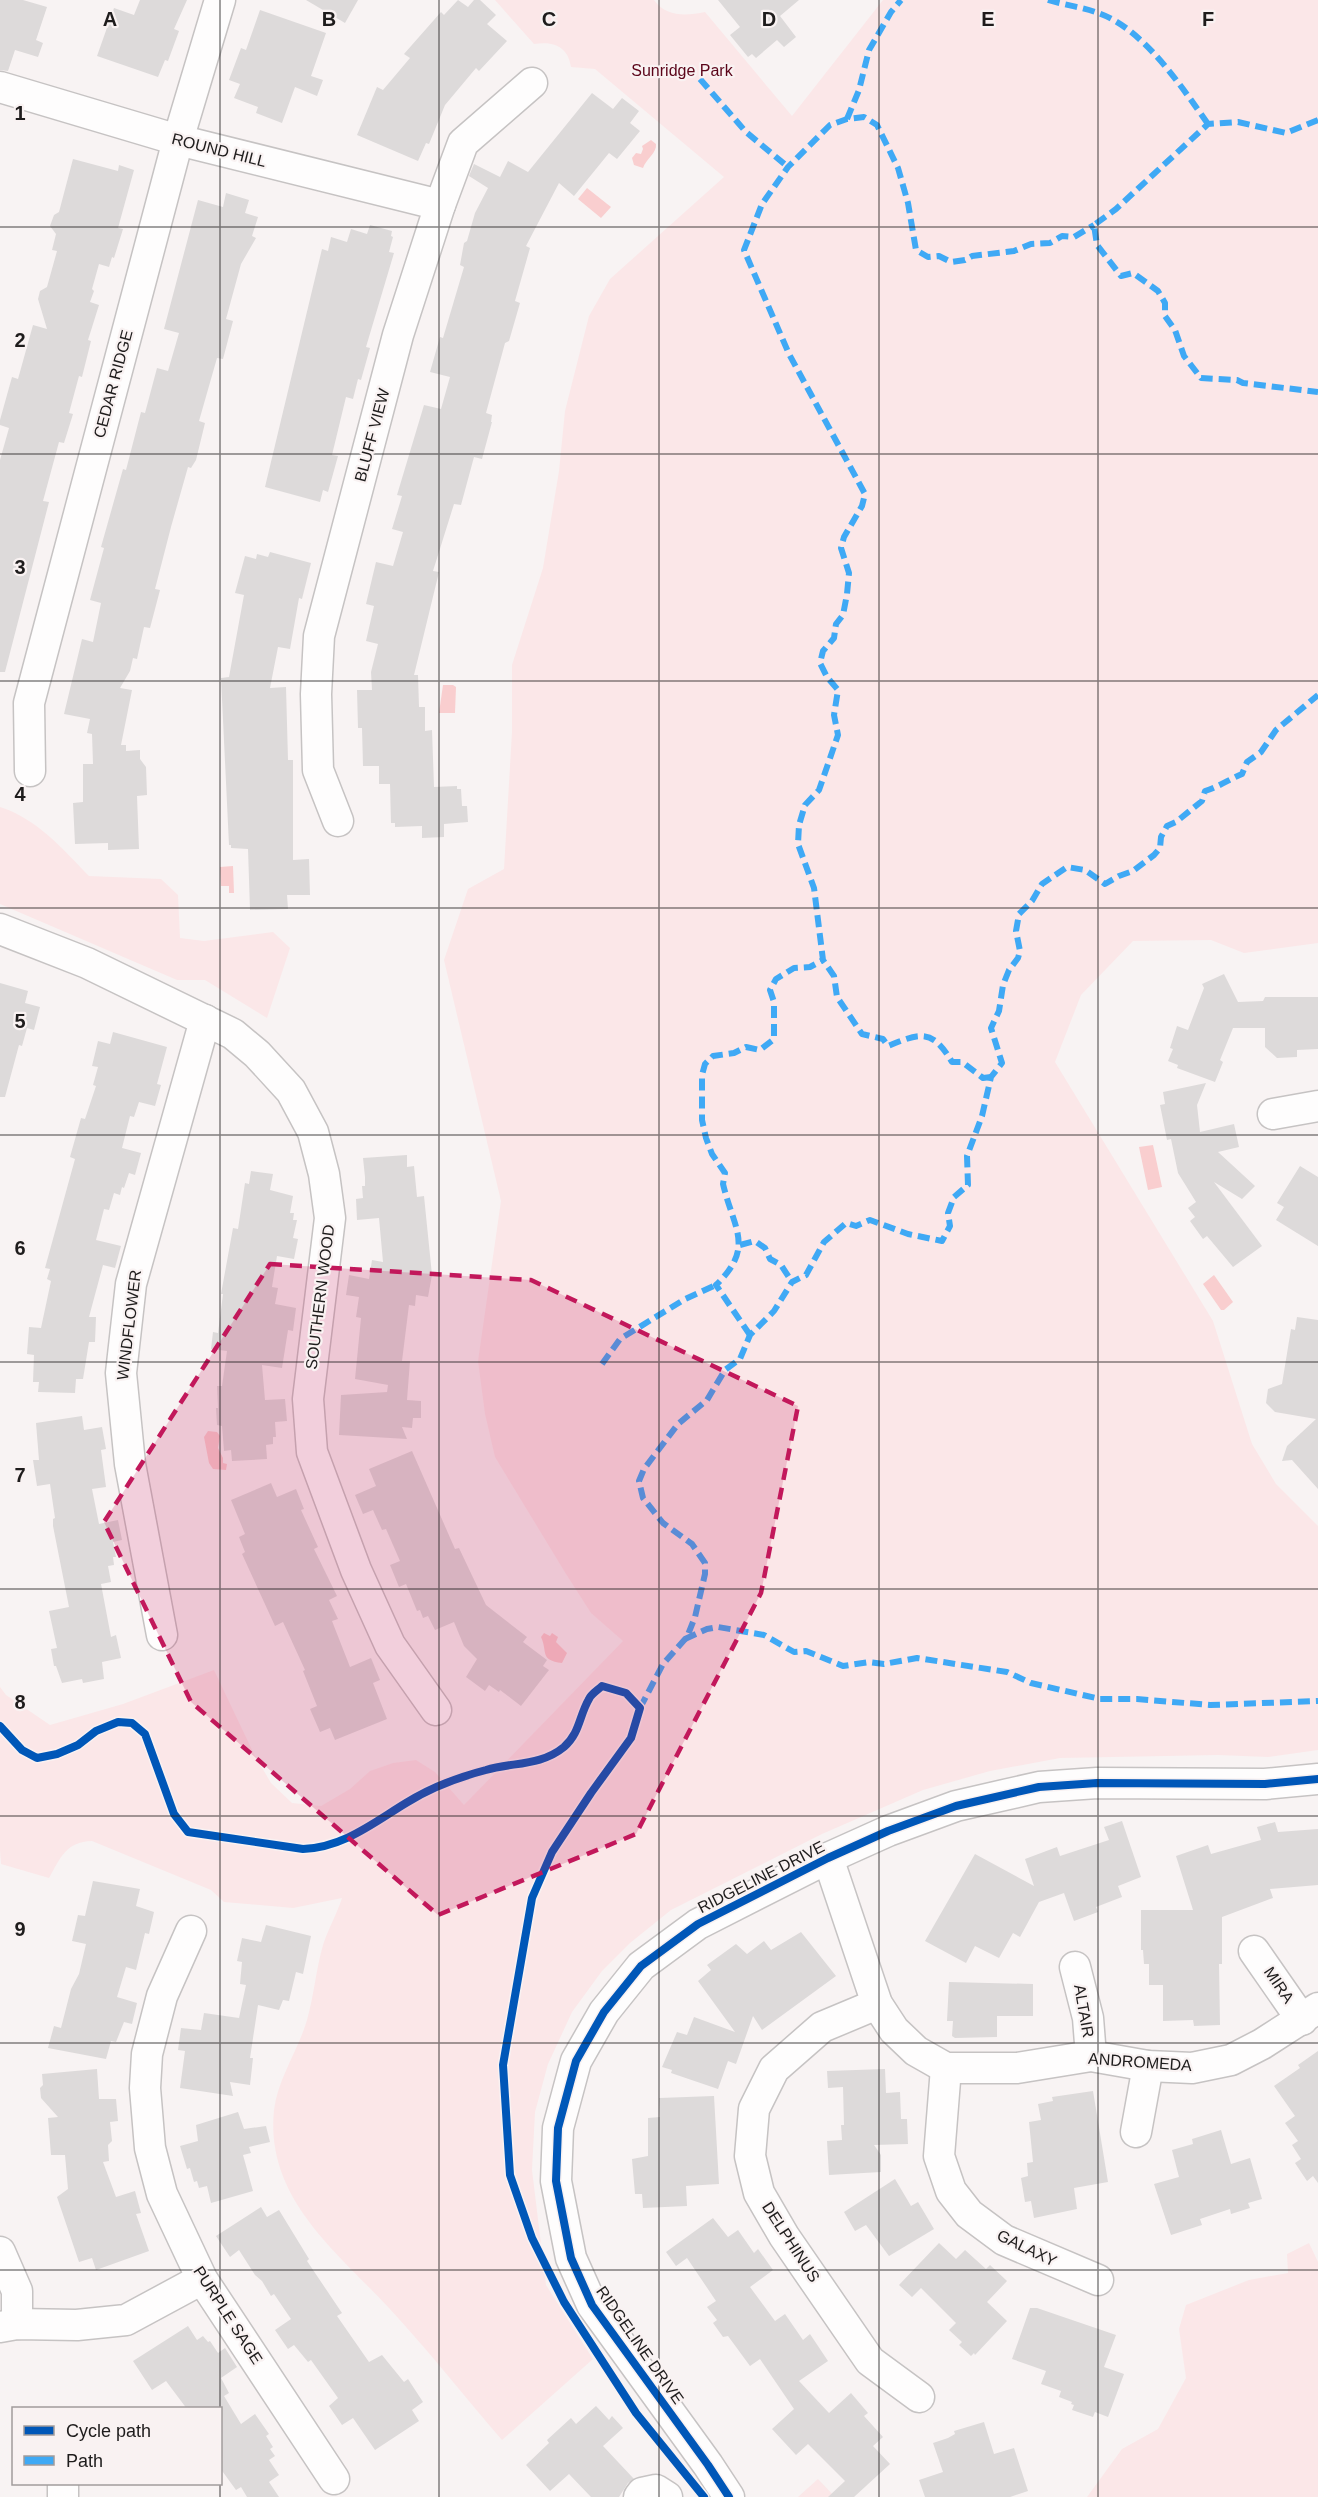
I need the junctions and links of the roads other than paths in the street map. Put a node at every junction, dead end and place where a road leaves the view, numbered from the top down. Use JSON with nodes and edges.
{"nodes":[{"id":1,"x":220,"y":0,"type":"edge"},
{"id":2,"x":532,"y":84,"type":"dead end"},
{"id":3,"x":0,"y":87,"type":"edge"},
{"id":4,"x":178,"y":140,"type":"junction"},
{"id":5,"x":440,"y":205,"type":"junction"},
{"id":6,"x":30,"y":771,"type":"dead end"},
{"id":7,"x":338,"y":821,"type":"dead end"},
{"id":8,"x":0,"y":929,"type":"edge"},
{"id":9,"x":205,"y":1020,"type":"junction"},
{"id":10,"x":1318,"y":1106,"type":"edge"},
{"id":11,"x":1273,"y":1114,"type":"dead end"},
{"id":12,"x":162,"y":1635,"type":"dead end"},
{"id":13,"x":436,"y":1710,"type":"dead end"},
{"id":14,"x":1318,"y":1779,"type":"edge"},
{"id":15,"x":828,"y":1858,"type":"junction"},
{"id":16,"x":190,"y":1931,"type":"dead end"},
{"id":17,"x":1254,"y":1951,"type":"dead end"},
{"id":18,"x":1075,"y":1967,"type":"dead end"},
{"id":19,"x":877,"y":2004,"type":"junction"},
{"id":20,"x":1310,"y":2014,"type":"edge"},
{"id":21,"x":1091,"y":2056,"type":"junction"},
{"id":22,"x":1148,"y":2066,"type":"junction"},
{"id":23,"x":946,"y":2068,"type":"junction"},
{"id":24,"x":1136,"y":2132,"type":"dead end"},
{"id":25,"x":0,"y":2252,"type":"edge"},
{"id":26,"x":202,"y":2279,"type":"junction"},
{"id":27,"x":1098,"y":2280,"type":"dead end"},
{"id":28,"x":9,"y":2326,"type":"edge"},
{"id":29,"x":919,"y":2397,"type":"dead end"},
{"id":30,"x":334,"y":2478,"type":"dead end"},
{"id":31,"x":639,"y":2497,"type":"edge"},
{"id":32,"x":667,"y":2497,"type":"edge"},
{"id":33,"x":729,"y":2497,"type":"edge"}],
"edges":[{"from":1,"to":4,"type":"street","name":"CEDAR RIDGE"},
{"from":2,"to":5,"type":"street","name":"BLUFF VIEW"},
{"from":3,"to":4,"type":"street","name":"ROUND HILL"},
{"from":4,"to":5,"type":"street","name":"ROUND HILL"},
{"from":4,"to":6,"type":"street","name":"CEDAR RIDGE"},
{"from":5,"to":7,"type":"street","name":"BLUFF VIEW"},
{"from":8,"to":9,"type":"street","name":"SOUTHERN WOOD"},
{"from":9,"to":12,"type":"street","name":"WINDFLOWER"},
{"from":9,"to":13,"type":"street","name":"SOUTHERN WOOD"},
{"from":10,"to":11,"type":"street"},
{"from":14,"to":15,"type":"street","name":"RIDGELINE DRIVE"},
{"from":15,"to":19,"type":"street","name":"ANDROMEDA"},
{"from":15,"to":33,"type":"street","name":"RIDGELINE DRIVE"},
{"from":16,"to":26,"type":"street","name":"PURPLE SAGE"},
{"from":17,"to":20,"type":"street","name":"MIRA"},
{"from":18,"to":21,"type":"street","name":"ALTAIR"},
{"from":19,"to":23,"type":"street","name":"ANDROMEDA"},
{"from":19,"to":29,"type":"street","name":"DELPHINUS"},
{"from":20,"to":22,"type":"street","name":"ANDROMEDA"},
{"from":21,"to":22,"type":"street","name":"ANDROMEDA"},
{"from":21,"to":23,"type":"street","name":"ANDROMEDA"},
{"from":22,"to":24,"type":"street"},
{"from":23,"to":27,"type":"street","name":"GALAXY"},
{"from":25,"to":28,"type":"street"},
{"from":26,"to":28,"type":"street"},
{"from":26,"to":30,"type":"street","name":"PURPLE SAGE"},
{"from":31,"to":32,"type":"street"}]}
